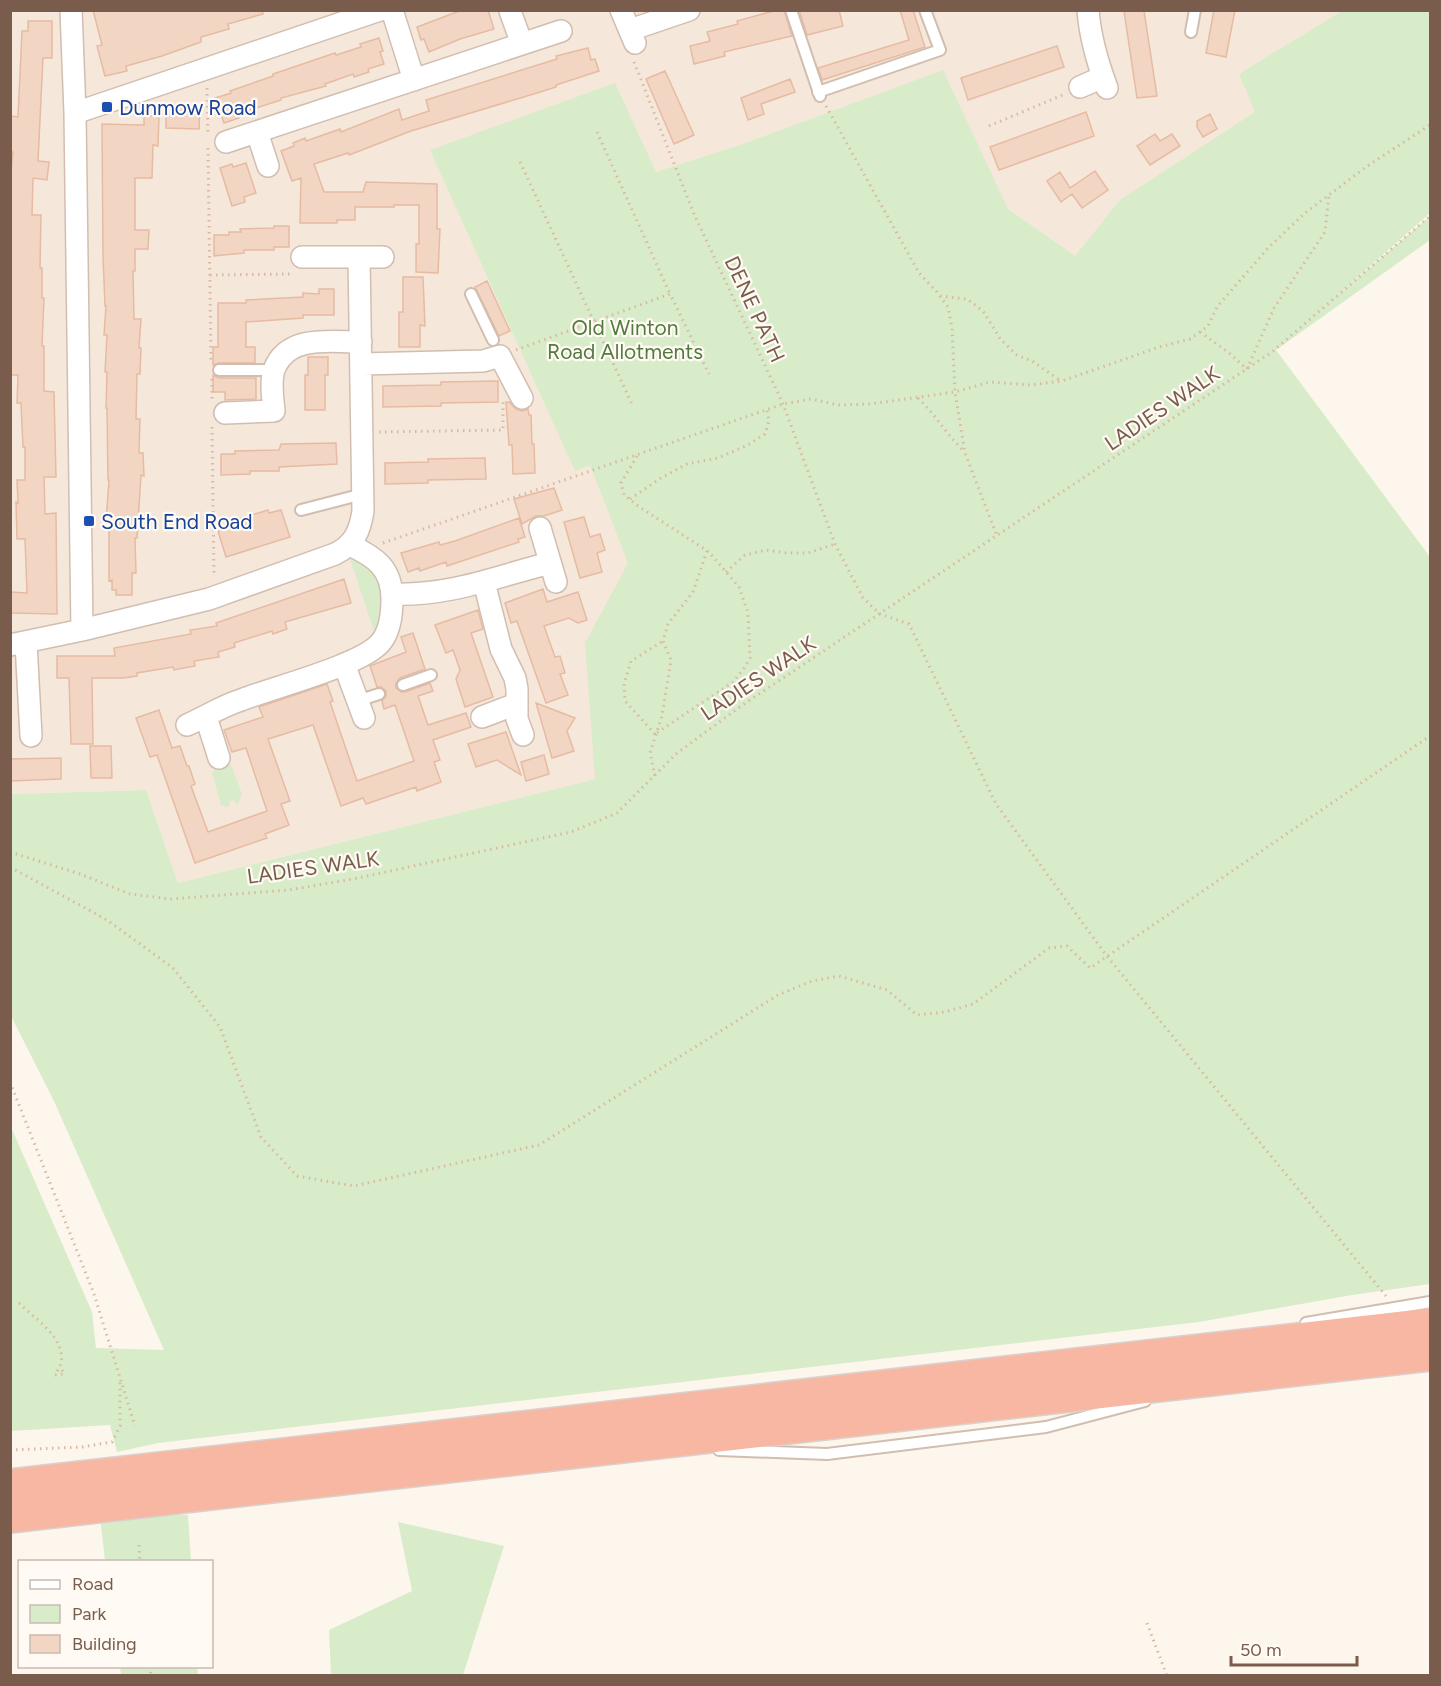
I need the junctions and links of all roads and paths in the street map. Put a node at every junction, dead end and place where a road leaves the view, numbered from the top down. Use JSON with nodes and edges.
{"nodes":[{"id":1,"x":71,"y":10,"type":"edge"},
{"id":2,"x":380,"y":10,"type":"edge"},
{"id":3,"x":392,"y":10,"type":"edge"},
{"id":4,"x":621,"y":10,"type":"edge"},
{"id":5,"x":689,"y":10,"type":"edge"},
{"id":6,"x":791,"y":10,"type":"edge"},
{"id":7,"x":925,"y":10,"type":"edge"},
{"id":8,"x":1088,"y":10,"type":"edge"},
{"id":9,"x":1195,"y":10,"type":"edge"},
{"id":10,"x":510,"y":11,"type":"edge"},
{"id":11,"x":561,"y":32,"type":"dead end"},
{"id":12,"x":1191,"y":32,"type":"dead end"},
{"id":13,"x":632,"y":43,"type":"junction"},
{"id":14,"x":522,"y":44,"type":"junction"},
{"id":15,"x":207,"y":69,"type":"junction"},
{"id":16,"x":414,"y":80,"type":"junction"},
{"id":17,"x":1080,"y":87,"type":"joint"},
{"id":18,"x":819,"y":94,"type":"junction"},
{"id":19,"x":75,"y":113,"type":"junction"},
{"id":20,"x":1431,"y":125,"type":"edge"},
{"id":21,"x":989,"y":126,"type":"dead end"},
{"id":22,"x":257,"y":132,"type":"junction"},
{"id":23,"x":597,"y":132,"type":"dead end"},
{"id":24,"x":226,"y":142,"type":"dead end"},
{"id":25,"x":520,"y":162,"type":"dead end"},
{"id":26,"x":268,"y":166,"type":"dead end"},
{"id":27,"x":1329,"y":195,"type":"junction"},
{"id":28,"x":1431,"y":216,"type":"edge"},
{"id":29,"x":359,"y":257,"type":"junction"},
{"id":30,"x":383,"y":257,"type":"dead end"},
{"id":31,"x":299,"y":265,"type":"joint"},
{"id":32,"x":210,"y":274,"type":"junction"},
{"id":33,"x":471,"y":294,"type":"dead end"},
{"id":34,"x":670,"y":294,"type":"junction"},
{"id":35,"x":940,"y":296,"type":"junction"},
{"id":36,"x":593,"y":322,"type":"junction"},
{"id":37,"x":1200,"y":332,"type":"junction"},
{"id":38,"x":360,"y":342,"type":"junction"},
{"id":39,"x":496,"y":348,"type":"junction"},
{"id":40,"x":361,"y":364,"type":"junction"},
{"id":41,"x":1246,"y":369,"type":"junction"},
{"id":42,"x":219,"y":370,"type":"dead end"},
{"id":43,"x":274,"y":370,"type":"junction"},
{"id":44,"x":709,"y":374,"type":"dead end"},
{"id":45,"x":1062,"y":381,"type":"junction"},
{"id":46,"x":955,"y":392,"type":"junction"},
{"id":47,"x":917,"y":397,"type":"junction"},
{"id":48,"x":522,"y":398,"type":"joint"},
{"id":49,"x":632,"y":404,"type":"dead end"},
{"id":50,"x":783,"y":404,"type":"junction"},
{"id":51,"x":767,"y":410,"type":"junction"},
{"id":52,"x":216,"y":412,"type":"junction"},
{"id":53,"x":362,"y":432,"type":"junction"},
{"id":54,"x":965,"y":453,"type":"junction"},
{"id":55,"x":638,"y":454,"type":"junction"},
{"id":56,"x":363,"y":494,"type":"junction"},
{"id":57,"x":630,"y":499,"type":"junction"},
{"id":58,"x":301,"y":510,"type":"dead end"},
{"id":59,"x":540,"y":528,"type":"dead end"},
{"id":60,"x":997,"y":536,"type":"junction"},
{"id":61,"x":835,"y":544,"type":"junction"},
{"id":62,"x":356,"y":547,"type":"junction"},
{"id":63,"x":707,"y":550,"type":"junction"},
{"id":64,"x":726,"y":572,"type":"junction"},
{"id":65,"x":484,"y":582,"type":"junction"},
{"id":66,"x":392,"y":594,"type":"junction"},
{"id":67,"x":215,"y":597,"type":"junction"},
{"id":68,"x":880,"y":614,"type":"junction"},
{"id":69,"x":82,"y":630,"type":"junction"},
{"id":70,"x":663,"y":641,"type":"junction"},
{"id":71,"x":18,"y":644,"type":"edge"},
{"id":72,"x":344,"y":664,"type":"junction"},
{"id":73,"x":431,"y":675,"type":"dead end"},
{"id":74,"x":403,"y":685,"type":"dead end"},
{"id":75,"x":379,"y":693,"type":"dead end"},
{"id":76,"x":516,"y":704,"type":"junction"},
{"id":77,"x":361,"y":709,"type":"joint"},
{"id":78,"x":483,"y":717,"type":"dead end"},
{"id":79,"x":655,"y":734,"type":"junction"},
{"id":80,"x":523,"y":735,"type":"dead end"},
{"id":81,"x":31,"y":736,"type":"dead end"},
{"id":82,"x":1431,"y":736,"type":"edge"},
{"id":83,"x":219,"y":758,"type":"dead end"},
{"id":84,"x":655,"y":776,"type":"junction"},
{"id":85,"x":10,"y":852,"type":"edge"},
{"id":86,"x":10,"y":867,"type":"edge"},
{"id":87,"x":1106,"y":955,"type":"junction"},
{"id":88,"x":10,"y":1082,"type":"edge"},
{"id":89,"x":1431,"y":1302,"type":"edge"},
{"id":90,"x":19,"y":1303,"type":"dead end"},
{"id":91,"x":1393,"y":1308,"type":"junction"},
{"id":92,"x":1431,"y":1325,"type":"edge"},
{"id":93,"x":1292,"y":1326,"type":"dead end"},
{"id":94,"x":1258,"y":1333,"type":"dead end"},
{"id":95,"x":1431,"y":1354,"type":"edge"},
{"id":96,"x":1166,"y":1355,"type":"junction"},
{"id":97,"x":60,"y":1366,"type":"dead end"},
{"id":98,"x":1247,"y":1375,"type":"junction"},
{"id":99,"x":120,"y":1377,"type":"junction"},
{"id":100,"x":135,"y":1426,"type":"dead end"},
{"id":101,"x":622,"y":1446,"type":"junction"},
{"id":102,"x":10,"y":1450,"type":"edge"},
{"id":103,"x":10,"y":1486,"type":"edge"},
{"id":104,"x":10,"y":1516,"type":"edge"},
{"id":105,"x":139,"y":1545,"type":"dead end"},
{"id":106,"x":140,"y":1560,"type":"edge"},
{"id":107,"x":1147,"y":1623,"type":"dead end"},
{"id":108,"x":1167,"y":1676,"type":"edge"}],
"edges":[{"from":1,"to":19,"type":"street"},
{"from":2,"to":15,"type":"street"},
{"from":3,"to":16,"type":"street"},
{"from":4,"to":13,"type":"street"},
{"from":5,"to":13,"type":"street"},
{"from":6,"to":18,"type":"lane"},
{"from":7,"to":18,"type":"lane"},
{"from":8,"to":17,"type":"street"},
{"from":9,"to":12,"type":"lane"},
{"from":10,"to":14,"type":"street"},
{"from":11,"to":14,"type":"street"},
{"from":13,"to":50,"type":"path","name":"DENE PATH"},
{"from":14,"to":16,"type":"street"},
{"from":15,"to":19,"type":"street"},
{"from":15,"to":32,"type":"path"},
{"from":16,"to":22,"type":"street"},
{"from":17,"to":21,"type":"path"},
{"from":18,"to":35,"type":"path"},
{"from":19,"to":69,"type":"street"},
{"from":20,"to":27,"type":"path"},
{"from":22,"to":24,"type":"street"},
{"from":22,"to":26,"type":"street"},
{"from":23,"to":34,"type":"path"},
{"from":25,"to":36,"type":"path"},
{"from":27,"to":37,"type":"path"},
{"from":27,"to":41,"type":"path"},
{"from":28,"to":41,"type":"path","name":"LADIES WALK"},
{"from":29,"to":30,"type":"street"},
{"from":29,"to":31,"type":"street"},
{"from":29,"to":38,"type":"street"},
{"from":31,"to":32,"type":"path"},
{"from":32,"to":52,"type":"path"},
{"from":33,"to":39,"type":"lane"},
{"from":34,"to":36,"type":"path"},
{"from":34,"to":44,"type":"path"},
{"from":35,"to":45,"type":"path"},
{"from":35,"to":46,"type":"path"},
{"from":36,"to":39,"type":"path"},
{"from":36,"to":49,"type":"path"},
{"from":37,"to":41,"type":"path"},
{"from":37,"to":45,"type":"path"},
{"from":38,"to":40,"type":"street"},
{"from":38,"to":43,"type":"street"},
{"from":39,"to":40,"type":"street"},
{"from":39,"to":48,"type":"street"},
{"from":40,"to":53,"type":"street"},
{"from":41,"to":60,"type":"path","name":"LADIES WALK"},
{"from":42,"to":43,"type":"lane"},
{"from":43,"to":52,"type":"street"},
{"from":45,"to":46,"type":"path"},
{"from":46,"to":47,"type":"path"},
{"from":46,"to":54,"type":"path"},
{"from":47,"to":50,"type":"path"},
{"from":47,"to":54,"type":"path"},
{"from":48,"to":53,"type":"path"},
{"from":50,"to":51,"type":"path"},
{"from":50,"to":61,"type":"path","name":"DENE PATH"},
{"from":51,"to":55,"type":"path"},
{"from":51,"to":57,"type":"path"},
{"from":52,"to":67,"type":"path"},
{"from":53,"to":56,"type":"street"},
{"from":54,"to":60,"type":"path"},
{"from":55,"to":57,"type":"path"},
{"from":55,"to":62,"type":"path"},
{"from":56,"to":58,"type":"lane"},
{"from":56,"to":62,"type":"street"},
{"from":57,"to":63,"type":"path"},
{"from":59,"to":65,"type":"street"},
{"from":60,"to":68,"type":"path","name":"LADIES WALK"},
{"from":61,"to":64,"type":"path"},
{"from":61,"to":68,"type":"path","name":"DENE PATH"},
{"from":62,"to":66,"type":"street"},
{"from":62,"to":67,"type":"street"},
{"from":63,"to":64,"type":"path"},
{"from":63,"to":70,"type":"path"},
{"from":64,"to":79,"type":"path"},
{"from":65,"to":66,"type":"street"},
{"from":65,"to":76,"type":"street"},
{"from":66,"to":72,"type":"street"},
{"from":67,"to":69,"type":"street"},
{"from":68,"to":84,"type":"path","name":"LADIES WALK"},
{"from":68,"to":87,"type":"path"},
{"from":69,"to":71,"type":"street"},
{"from":70,"to":79,"type":"path"},
{"from":70,"to":79,"type":"path"},
{"from":71,"to":81,"type":"street"},
{"from":72,"to":77,"type":"street"},
{"from":72,"to":83,"type":"street"},
{"from":73,"to":74,"type":"lane"},
{"from":75,"to":77,"type":"lane"},
{"from":76,"to":78,"type":"street"},
{"from":76,"to":80,"type":"street"},
{"from":79,"to":84,"type":"path"},
{"from":82,"to":87,"type":"path"},
{"from":84,"to":85,"type":"path","name":"LADIES WALK"},
{"from":86,"to":87,"type":"path"},
{"from":87,"to":91,"type":"path"},
{"from":88,"to":99,"type":"path"},
{"from":89,"to":91,"type":"lane"},
{"from":90,"to":97,"type":"path"},
{"from":91,"to":93,"type":"lane"},
{"from":92,"to":96,"type":"highway"},
{"from":94,"to":96,"type":"lane"},
{"from":95,"to":98,"type":"highway"},
{"from":96,"to":103,"type":"highway"},
{"from":98,"to":101,"type":"highway"},
{"from":98,"to":101,"type":"lane"},
{"from":99,"to":100,"type":"path"},
{"from":99,"to":102,"type":"path"},
{"from":101,"to":104,"type":"highway"},
{"from":105,"to":106,"type":"path"},
{"from":107,"to":108,"type":"path"}]}
